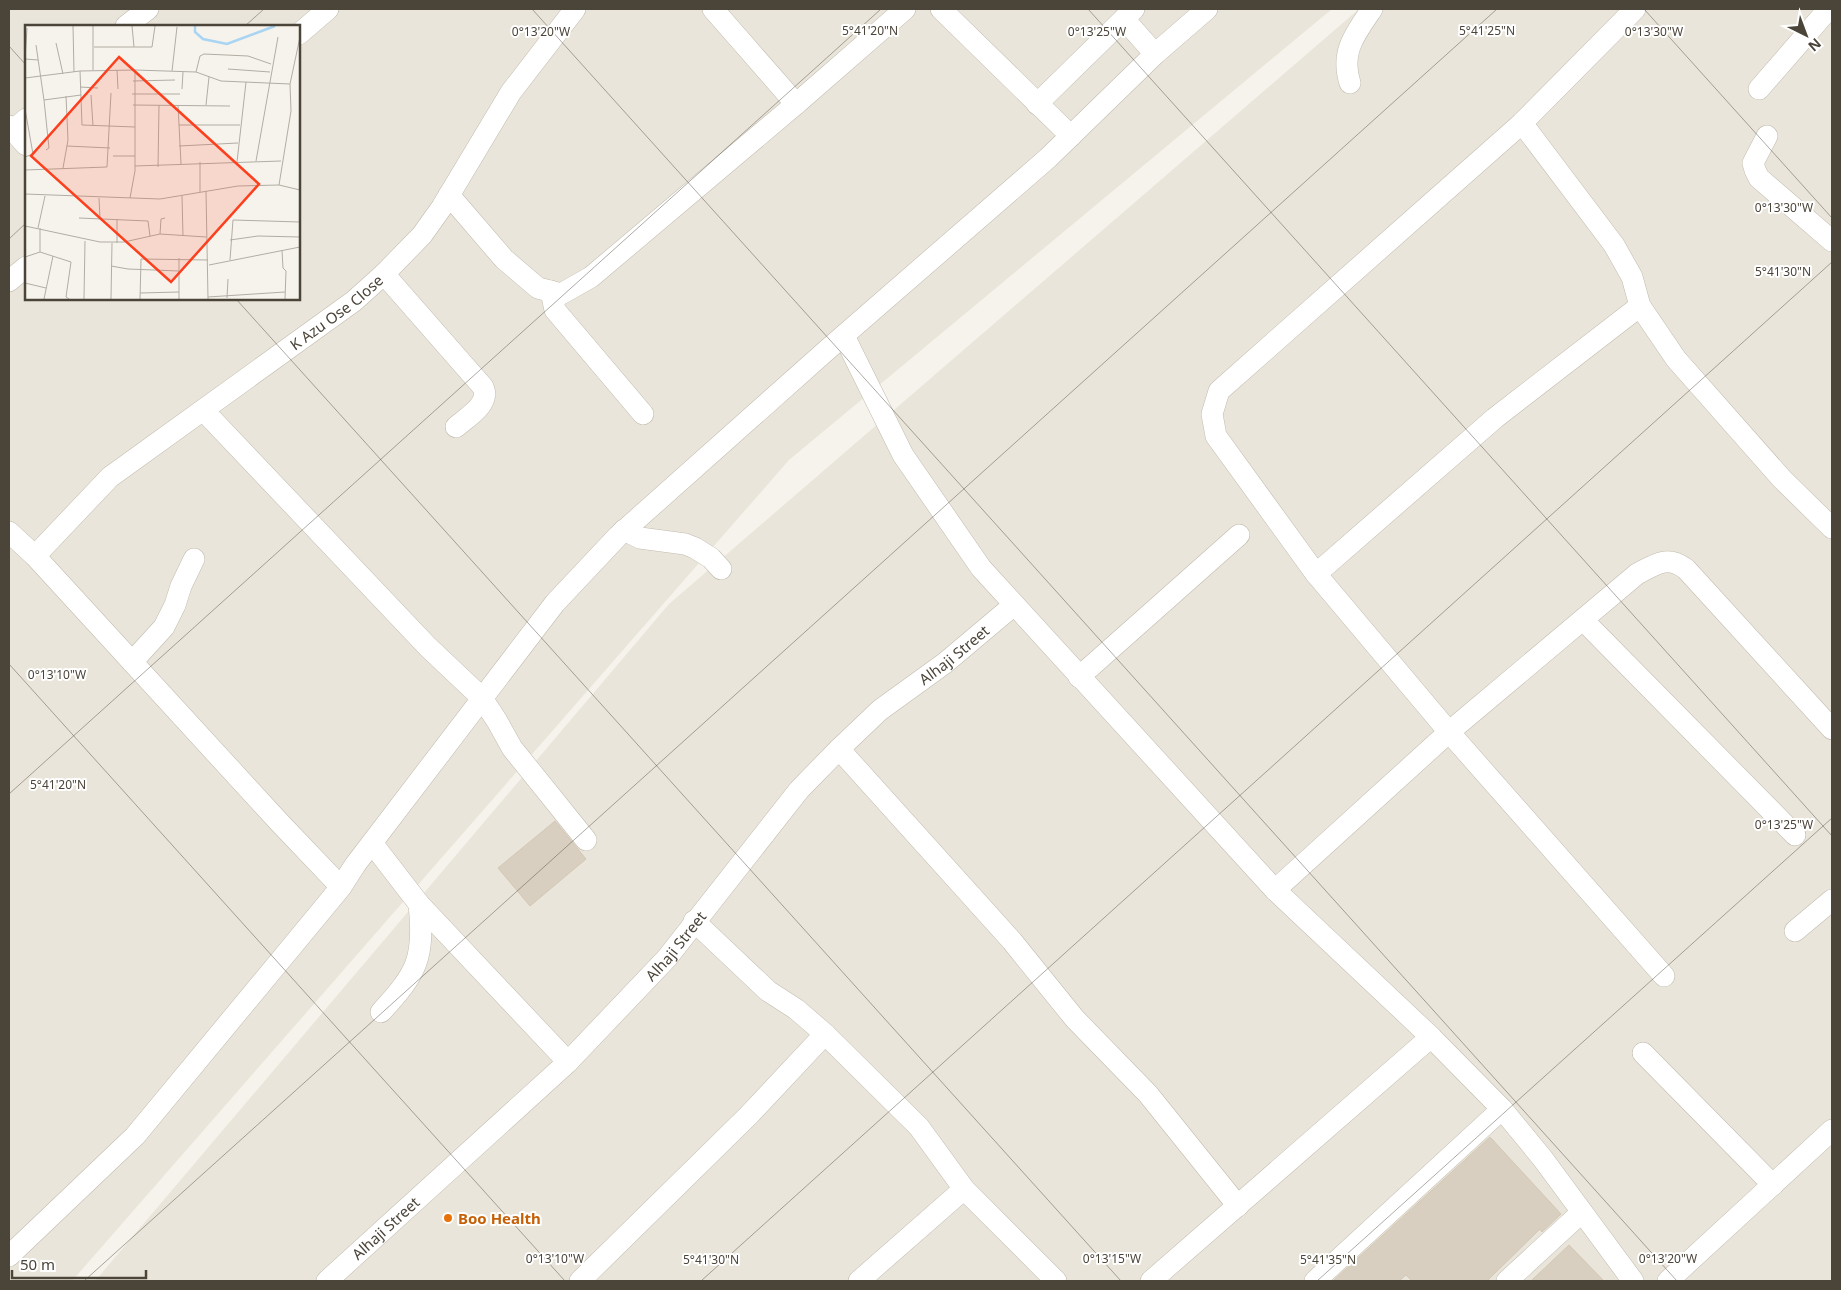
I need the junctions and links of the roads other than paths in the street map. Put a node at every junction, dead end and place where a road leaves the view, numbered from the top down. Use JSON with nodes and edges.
{"nodes":[{"id":1,"x":148,"y":9,"type":"edge"},
{"id":2,"x":328,"y":9,"type":"edge"},
{"id":3,"x":574,"y":9,"type":"edge"},
{"id":4,"x":713,"y":9,"type":"edge"},
{"id":5,"x":905,"y":9,"type":"edge"},
{"id":6,"x":941,"y":9,"type":"edge"},
{"id":7,"x":1207,"y":9,"type":"edge"},
{"id":8,"x":1372,"y":9,"type":"edge"},
{"id":9,"x":1635,"y":9,"type":"edge"},
{"id":10,"x":1129,"y":14,"type":"edge"},
{"id":11,"x":1828,"y":16,"type":"edge"},
{"id":12,"x":127,"y":25,"type":"edge"},
{"id":13,"x":300,"y":33,"type":"edge"},
{"id":14,"x":1155,"y":54,"type":"junction"},
{"id":15,"x":1350,"y":83,"type":"dead end"},
{"id":16,"x":1759,"y":89,"type":"dead end"},
{"id":17,"x":796,"y":104,"type":"junction"},
{"id":18,"x":1037,"y":104,"type":"junction"},
{"id":19,"x":1522,"y":123,"type":"junction"},
{"id":20,"x":1071,"y":136,"type":"junction"},
{"id":21,"x":1767,"y":136,"type":"dead end"},
{"id":22,"x":449,"y":195,"type":"junction"},
{"id":23,"x":1832,"y":241,"type":"edge"},
{"id":24,"x":25,"y":268,"type":"edge"},
{"id":25,"x":384,"y":274,"type":"junction"},
{"id":26,"x":9,"y":281,"type":"edge"},
{"id":27,"x":551,"y":291,"type":"junction"},
{"id":28,"x":1640,"y":306,"type":"junction"},
{"id":29,"x":844,"y":336,"type":"junction"},
{"id":30,"x":204,"y":411,"type":"junction"},
{"id":31,"x":643,"y":414,"type":"dead end"},
{"id":32,"x":456,"y":427,"type":"dead end"},
{"id":33,"x":1832,"y":528,"type":"edge"},
{"id":34,"x":624,"y":530,"type":"junction"},
{"id":35,"x":9,"y":532,"type":"edge"},
{"id":36,"x":1239,"y":535,"type":"dead end"},
{"id":37,"x":35,"y":556,"type":"junction"},
{"id":38,"x":194,"y":559,"type":"dead end"},
{"id":39,"x":721,"y":569,"type":"dead end"},
{"id":40,"x":1316,"y":574,"type":"junction"},
{"id":41,"x":1014,"y":605,"type":"junction"},
{"id":42,"x":1583,"y":620,"type":"junction"},
{"id":43,"x":132,"y":662,"type":"junction"},
{"id":44,"x":1080,"y":677,"type":"junction"},
{"id":45,"x":482,"y":698,"type":"junction"},
{"id":46,"x":1832,"y":729,"type":"edge"},
{"id":47,"x":1449,"y":732,"type":"junction"},
{"id":48,"x":839,"y":749,"type":"junction"},
{"id":49,"x":1795,"y":835,"type":"dead end"},
{"id":50,"x":586,"y":840,"type":"dead end"},
{"id":51,"x":372,"y":843,"type":"junction"},
{"id":52,"x":341,"y":887,"type":"junction"},
{"id":53,"x":1275,"y":890,"type":"junction"},
{"id":54,"x":1832,"y":900,"type":"edge"},
{"id":55,"x":419,"y":904,"type":"junction"},
{"id":56,"x":694,"y":921,"type":"junction"},
{"id":57,"x":1795,"y":931,"type":"dead end"},
{"id":58,"x":1664,"y":976,"type":"dead end"},
{"id":59,"x":381,"y":1012,"type":"dead end"},
{"id":60,"x":825,"y":1034,"type":"junction"},
{"id":61,"x":1431,"y":1037,"type":"junction"},
{"id":62,"x":1643,"y":1053,"type":"dead end"},
{"id":63,"x":568,"y":1062,"type":"junction"},
{"id":64,"x":1502,"y":1110,"type":"junction"},
{"id":65,"x":1832,"y":1130,"type":"edge"},
{"id":66,"x":1773,"y":1184,"type":"junction"},
{"id":67,"x":964,"y":1189,"type":"junction"},
{"id":68,"x":1238,"y":1206,"type":"junction"},
{"id":69,"x":1582,"y":1212,"type":"junction"},
{"id":70,"x":9,"y":1256,"type":"edge"},
{"id":71,"x":327,"y":1281,"type":"edge"},
{"id":72,"x":580,"y":1281,"type":"edge"},
{"id":73,"x":859,"y":1281,"type":"edge"},
{"id":74,"x":1056,"y":1281,"type":"edge"},
{"id":75,"x":1151,"y":1281,"type":"edge"},
{"id":76,"x":1315,"y":1281,"type":"edge"},
{"id":77,"x":1507,"y":1281,"type":"edge"},
{"id":78,"x":1632,"y":1281,"type":"edge"},
{"id":79,"x":1668,"y":1281,"type":"edge"}],
"edges":[{"from":1,"to":12,"type":"street"},
{"from":2,"to":13,"type":"street"},
{"from":3,"to":22,"type":"street","name":"K Azu Ose Close"},
{"from":4,"to":17,"type":"street"},
{"from":5,"to":17,"type":"street"},
{"from":6,"to":18,"type":"street"},
{"from":7,"to":14,"type":"street"},
{"from":8,"to":15,"type":"street"},
{"from":9,"to":19,"type":"street"},
{"from":10,"to":14,"type":"street"},
{"from":10,"to":18,"type":"street"},
{"from":11,"to":16,"type":"street"},
{"from":14,"to":20,"type":"street"},
{"from":17,"to":27,"type":"street"},
{"from":18,"to":20,"type":"street"},
{"from":19,"to":28,"type":"street"},
{"from":19,"to":40,"type":"street"},
{"from":20,"to":29,"type":"street"},
{"from":21,"to":23,"type":"street"},
{"from":22,"to":25,"type":"street","name":"K Azu Ose Close"},
{"from":22,"to":27,"type":"street"},
{"from":24,"to":26,"type":"street"},
{"from":25,"to":30,"type":"street","name":"K Azu Ose Close"},
{"from":25,"to":32,"type":"street"},
{"from":27,"to":31,"type":"street"},
{"from":28,"to":33,"type":"street"},
{"from":28,"to":40,"type":"street"},
{"from":29,"to":34,"type":"street"},
{"from":29,"to":41,"type":"street"},
{"from":30,"to":37,"type":"street","name":"K Azu Ose Close"},
{"from":30,"to":45,"type":"street"},
{"from":34,"to":39,"type":"street"},
{"from":34,"to":45,"type":"street"},
{"from":35,"to":37,"type":"street"},
{"from":36,"to":44,"type":"street"},
{"from":37,"to":43,"type":"street"},
{"from":38,"to":43,"type":"street"},
{"from":40,"to":47,"type":"street"},
{"from":41,"to":44,"type":"street"},
{"from":41,"to":48,"type":"street","name":"Alhaji Street"},
{"from":42,"to":46,"type":"street"},
{"from":42,"to":47,"type":"street"},
{"from":42,"to":49,"type":"street"},
{"from":43,"to":52,"type":"street"},
{"from":44,"to":53,"type":"street"},
{"from":45,"to":50,"type":"street"},
{"from":45,"to":51,"type":"street"},
{"from":47,"to":53,"type":"street"},
{"from":47,"to":58,"type":"street"},
{"from":48,"to":56,"type":"street","name":"Alhaji Street"},
{"from":48,"to":68,"type":"street"},
{"from":51,"to":52,"type":"street"},
{"from":51,"to":55,"type":"street"},
{"from":52,"to":70,"type":"street"},
{"from":53,"to":61,"type":"street"},
{"from":54,"to":57,"type":"street"},
{"from":55,"to":59,"type":"street"},
{"from":55,"to":63,"type":"street"},
{"from":56,"to":60,"type":"street"},
{"from":56,"to":63,"type":"street","name":"Alhaji Street"},
{"from":60,"to":67,"type":"street"},
{"from":60,"to":72,"type":"street"},
{"from":61,"to":64,"type":"street"},
{"from":61,"to":68,"type":"street"},
{"from":62,"to":66,"type":"street"},
{"from":63,"to":71,"type":"street","name":"Alhaji Street"},
{"from":64,"to":69,"type":"street"},
{"from":64,"to":76,"type":"street"},
{"from":65,"to":66,"type":"street"},
{"from":66,"to":79,"type":"street"},
{"from":67,"to":73,"type":"street"},
{"from":67,"to":74,"type":"street"},
{"from":68,"to":75,"type":"street"},
{"from":69,"to":77,"type":"street"},
{"from":69,"to":78,"type":"street"}]}
